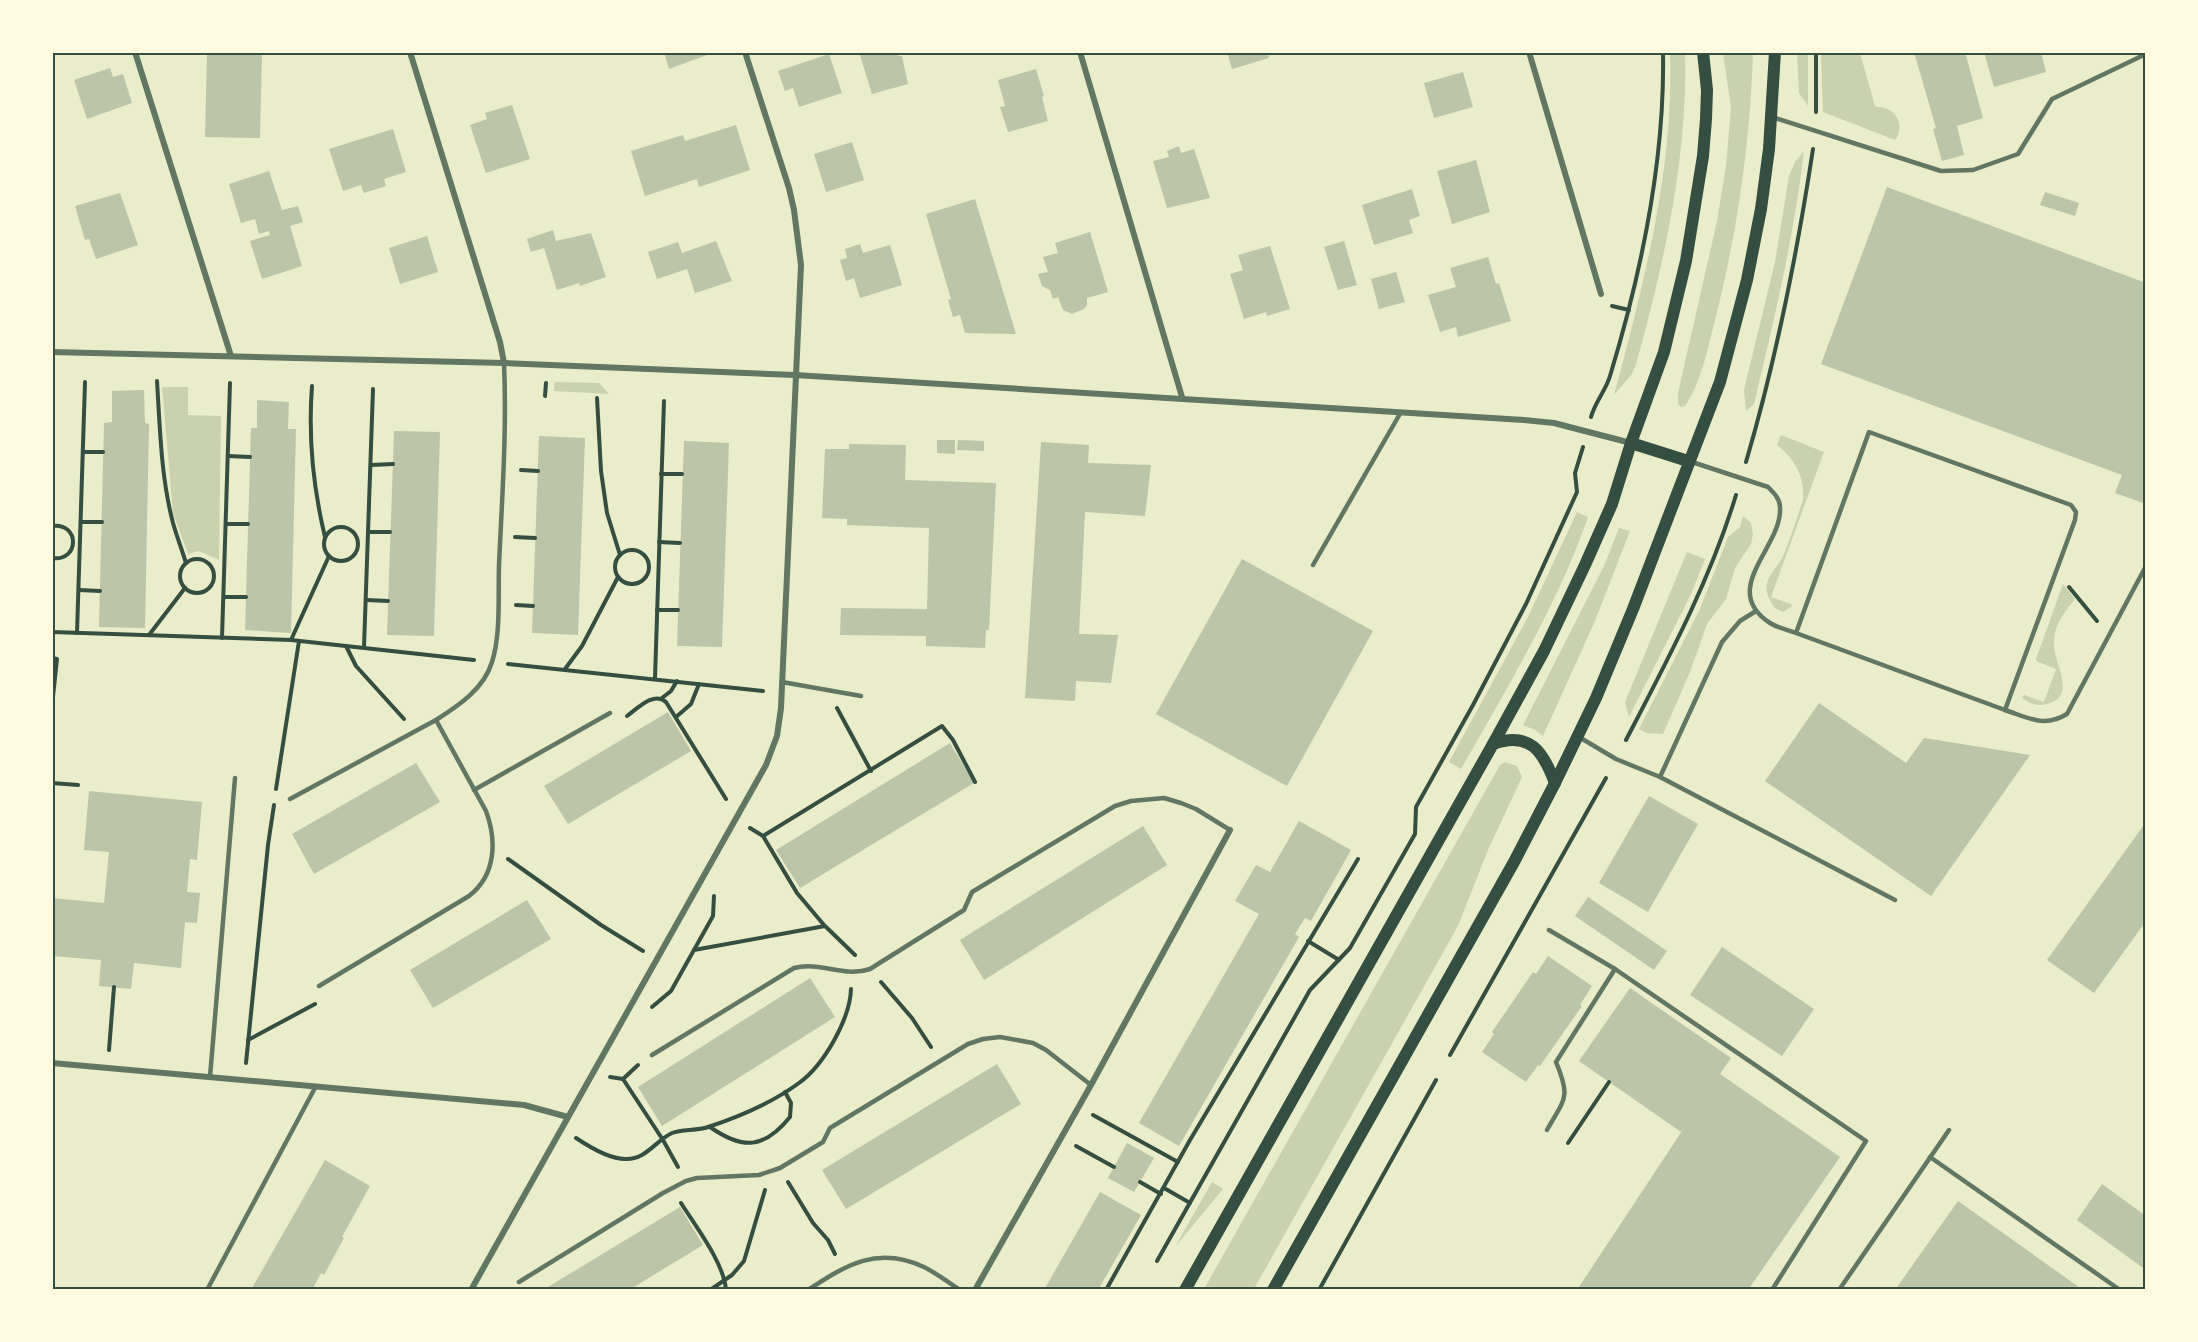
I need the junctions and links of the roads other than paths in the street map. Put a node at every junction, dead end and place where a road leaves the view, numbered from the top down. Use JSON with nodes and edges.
{"nodes":[{"id":1,"x":135,"y":52,"type":"edge"},
{"id":2,"x":410,"y":52,"type":"edge"},
{"id":3,"x":745,"y":52,"type":"edge"},
{"id":4,"x":1080,"y":52,"type":"edge"},
{"id":5,"x":1529,"y":52,"type":"edge"},
{"id":6,"x":1703,"y":52,"type":"edge"},
{"id":7,"x":1775,"y":52,"type":"edge"},
{"id":8,"x":2145,"y":54,"type":"edge"},
{"id":9,"x":1772,"y":117,"type":"junction"},
{"id":10,"x":1601,"y":294,"type":"dead end"},
{"id":11,"x":52,"y":352,"type":"edge"},
{"id":12,"x":231,"y":356,"type":"junction"},
{"id":13,"x":504,"y":363,"type":"junction"},
{"id":14,"x":795,"y":375,"type":"junction"},
{"id":15,"x":1182,"y":397,"type":"junction"},
{"id":16,"x":1401,"y":412,"type":"junction"},
{"id":17,"x":1630,"y":443,"type":"junction"},
{"id":18,"x":1688,"y":461,"type":"junction"},
{"id":19,"x":1313,"y":565,"type":"dead end"},
{"id":20,"x":2145,"y":566,"type":"edge"},
{"id":21,"x":1756,"y":610,"type":"junction"},
{"id":22,"x":1796,"y":633,"type":"junction"},
{"id":23,"x":782,"y":682,"type":"junction"},
{"id":24,"x":861,"y":696,"type":"dead end"},
{"id":25,"x":2005,"y":710,"type":"junction"},
{"id":26,"x":610,"y":713,"type":"dead end"},
{"id":27,"x":436,"y":720,"type":"junction"},
{"id":28,"x":1577,"y":736,"type":"junction"},
{"id":29,"x":1493,"y":744,"type":"junction"},
{"id":30,"x":1660,"y":777,"type":"junction"},
{"id":31,"x":235,"y":778,"type":"dead end"},
{"id":32,"x":1555,"y":783,"type":"junction"},
{"id":33,"x":474,"y":790,"type":"junction"},
{"id":34,"x":290,"y":799,"type":"dead end"},
{"id":35,"x":1230,"y":830,"type":"joint"},
{"id":36,"x":1894,"y":900,"type":"dead end"},
{"id":37,"x":1549,"y":930,"type":"dead end"},
{"id":38,"x":1615,"y":969,"type":"junction"},
{"id":39,"x":319,"y":986,"type":"road end"},
{"id":40,"x":651,"y":1055,"type":"road end"},
{"id":41,"x":52,"y":1063,"type":"edge"},
{"id":42,"x":210,"y":1077,"type":"junction"},
{"id":43,"x":1091,"y":1085,"type":"junction"},
{"id":44,"x":316,"y":1086,"type":"junction"},
{"id":45,"x":568,"y":1117,"type":"junction"},
{"id":46,"x":1547,"y":1130,"type":"dead end"},
{"id":47,"x":1949,"y":1130,"type":"dead end"},
{"id":48,"x":1930,"y":1157,"type":"junction"},
{"id":49,"x":519,"y":1282,"type":"dead end"},
{"id":50,"x":207,"y":1290,"type":"edge"},
{"id":51,"x":471,"y":1290,"type":"edge"},
{"id":52,"x":808,"y":1290,"type":"edge"},
{"id":53,"x":960,"y":1290,"type":"edge"},
{"id":54,"x":975,"y":1290,"type":"edge"},
{"id":55,"x":1185,"y":1290,"type":"edge"},
{"id":56,"x":1273,"y":1290,"type":"edge"},
{"id":57,"x":1772,"y":1290,"type":"edge"},
{"id":58,"x":1839,"y":1290,"type":"edge"},
{"id":59,"x":2120,"y":1290,"type":"edge"}],
"edges":[{"from":1,"to":12,"type":"street"},
{"from":2,"to":13,"type":"street"},
{"from":3,"to":14,"type":"street"},
{"from":4,"to":15,"type":"street"},
{"from":5,"to":10,"type":"street"},
{"from":6,"to":17,"type":"main road"},
{"from":7,"to":9,"type":"main road"},
{"from":8,"to":9,"type":"lane"},
{"from":9,"to":18,"type":"main road"},
{"from":11,"to":12,"type":"street"},
{"from":12,"to":13,"type":"street"},
{"from":13,"to":14,"type":"street"},
{"from":13,"to":27,"type":"lane"},
{"from":14,"to":15,"type":"street"},
{"from":14,"to":23,"type":"street"},
{"from":15,"to":16,"type":"street"},
{"from":16,"to":17,"type":"street"},
{"from":16,"to":19,"type":"lane"},
{"from":17,"to":18,"type":"main road"},
{"from":17,"to":29,"type":"main road"},
{"from":18,"to":21,"type":"lane"},
{"from":18,"to":28,"type":"main road"},
{"from":20,"to":25,"type":"lane"},
{"from":21,"to":22,"type":"lane"},
{"from":21,"to":30,"type":"lane"},
{"from":22,"to":25,"type":"lane"},
{"from":22,"to":25,"type":"lane"},
{"from":23,"to":24,"type":"lane"},
{"from":23,"to":45,"type":"street"},
{"from":26,"to":33,"type":"lane"},
{"from":27,"to":33,"type":"lane"},
{"from":27,"to":34,"type":"lane"},
{"from":28,"to":30,"type":"lane"},
{"from":28,"to":32,"type":"main road"},
{"from":29,"to":32,"type":"main road"},
{"from":29,"to":55,"type":"main road"},
{"from":30,"to":36,"type":"lane"},
{"from":31,"to":42,"type":"lane"},
{"from":32,"to":56,"type":"main road"},
{"from":33,"to":39,"type":"lane"},
{"from":35,"to":40,"type":"lane"},
{"from":35,"to":43,"type":"street"},
{"from":37,"to":38,"type":"lane"},
{"from":38,"to":46,"type":"lane"},
{"from":38,"to":57,"type":"lane"},
{"from":41,"to":42,"type":"street"},
{"from":42,"to":44,"type":"street"},
{"from":43,"to":49,"type":"lane"},
{"from":43,"to":54,"type":"street"},
{"from":44,"to":45,"type":"street"},
{"from":44,"to":50,"type":"lane"},
{"from":45,"to":51,"type":"street"},
{"from":47,"to":48,"type":"lane"},
{"from":48,"to":58,"type":"lane"},
{"from":48,"to":59,"type":"lane"},
{"from":52,"to":53,"type":"lane"}]}
